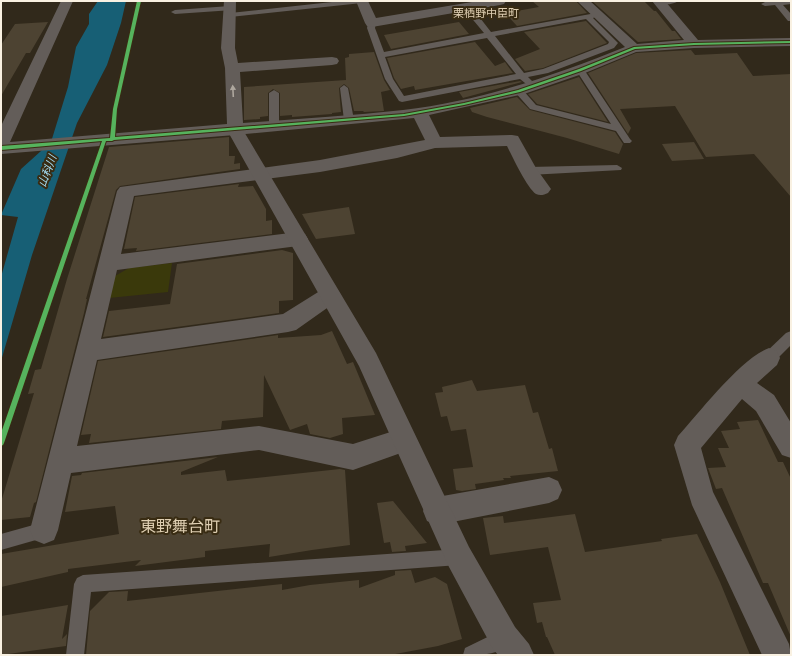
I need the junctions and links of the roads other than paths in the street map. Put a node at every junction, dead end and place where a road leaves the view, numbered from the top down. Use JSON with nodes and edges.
{"nodes":[{"id":1,"x":67,"y":1,"type":"edge"},
{"id":2,"x":362,"y":1,"type":"edge"},
{"id":3,"x":500,"y":1,"type":"edge"},
{"id":4,"x":582,"y":1,"type":"edge"},
{"id":5,"x":674,"y":1,"type":"edge"},
{"id":6,"x":659,"y":2,"type":"edge"},
{"id":7,"x":791,"y":2,"type":"edge"},
{"id":8,"x":777,"y":3,"type":"junction"},
{"id":9,"x":765,"y":4,"type":"dead end"},
{"id":10,"x":467,"y":7,"type":"junction"},
{"id":11,"x":230,"y":8,"type":"edge"},
{"id":12,"x":175,"y":12,"type":"dead end"},
{"id":13,"x":593,"y":16,"type":"junction"},
{"id":14,"x":791,"y":19,"type":"edge"},
{"id":15,"x":372,"y":23,"type":"junction"},
{"id":16,"x":490,"y":35,"type":"junction"},
{"id":17,"x":791,"y":42,"type":"edge"},
{"id":18,"x":694,"y":44,"type":"junction"},
{"id":19,"x":634,"y":48,"type":"junction"},
{"id":20,"x":380,"y":55,"type":"junction"},
{"id":21,"x":332,"y":61,"type":"dead end"},
{"id":22,"x":232,"y":68,"type":"junction"},
{"id":23,"x":580,"y":70,"type":"junction"},
{"id":24,"x":522,"y":76,"type":"junction"},
{"id":25,"x":534,"y":86,"type":"junction"},
{"id":26,"x":344,"y":88,"type":"dead end"},
{"id":27,"x":519,"y":91,"type":"junction"},
{"id":28,"x":274,"y":93,"type":"dead end"},
{"id":29,"x":420,"y":113,"type":"junction"},
{"id":30,"x":349,"y":120,"type":"junction"},
{"id":31,"x":274,"y":126,"type":"junction"},
{"id":32,"x":619,"y":129,"type":"junction"},
{"id":33,"x":235,"y":130,"type":"junction"},
{"id":34,"x":627,"y":141,"type":"dead end"},
{"id":35,"x":435,"y":144,"type":"junction"},
{"id":36,"x":4,"y":146,"type":"edge"},
{"id":37,"x":617,"y":168,"type":"dead end"},
{"id":38,"x":529,"y":171,"type":"junction"},
{"id":39,"x":260,"y":174,"type":"junction"},
{"id":40,"x":542,"y":189,"type":"dead end"},
{"id":41,"x":298,"y":240,"type":"junction"},
{"id":42,"x":109,"y":264,"type":"junction"},
{"id":43,"x":330,"y":295,"type":"junction"},
{"id":44,"x":791,"y":337,"type":"edge"},
{"id":45,"x":88,"y":351,"type":"junction"},
{"id":46,"x":769,"y":358,"type":"joint"},
{"id":47,"x":740,"y":384,"type":"junction"},
{"id":48,"x":403,"y":440,"type":"junction"},
{"id":49,"x":791,"y":446,"type":"edge"},
{"id":50,"x":61,"y":461,"type":"junction"},
{"id":51,"x":549,"y":490,"type":"dead end"},
{"id":52,"x":437,"y":510,"type":"junction"},
{"id":53,"x":44,"y":530,"type":"joint"},
{"id":54,"x":1,"y":542,"type":"edge"},
{"id":55,"x":459,"y":557,"type":"junction"},
{"id":56,"x":511,"y":646,"type":"edge"},
{"id":57,"x":75,"y":655,"type":"edge"},
{"id":58,"x":472,"y":655,"type":"edge"},
{"id":59,"x":778,"y":655,"type":"edge"}],
"edges":[{"from":1,"to":36,"type":"street"},
{"from":2,"to":11,"type":"lane"},
{"from":2,"to":15,"type":"street"},
{"from":3,"to":10,"type":"street"},
{"from":4,"to":13,"type":"street"},
{"from":5,"to":6,"type":"lane"},
{"from":6,"to":18,"type":"street"},
{"from":7,"to":8,"type":"lane"},
{"from":8,"to":9,"type":"lane"},
{"from":8,"to":14,"type":"lane"},
{"from":10,"to":15,"type":"street"},
{"from":10,"to":16,"type":"lane"},
{"from":11,"to":12,"type":"lane"},
{"from":11,"to":22,"type":"street"},
{"from":13,"to":16,"type":"lane"},
{"from":13,"to":19,"type":"street"},
{"from":13,"to":24,"type":"lane"},
{"from":15,"to":20,"type":"lane"},
{"from":16,"to":20,"type":"lane"},
{"from":16,"to":24,"type":"lane"},
{"from":17,"to":18,"type":"street"},
{"from":18,"to":19,"type":"street"},
{"from":19,"to":23,"type":"street"},
{"from":20,"to":24,"type":"lane"},
{"from":21,"to":22,"type":"street"},
{"from":33,"to":22,"type":"street","one_way":true},
{"from":23,"to":25,"type":"street"},
{"from":23,"to":32,"type":"lane"},
{"from":24,"to":25,"type":"lane"},
{"from":25,"to":27,"type":"street"},
{"from":26,"to":30,"type":"lane"},
{"from":27,"to":29,"type":"street"},
{"from":27,"to":32,"type":"lane"},
{"from":28,"to":31,"type":"lane"},
{"from":29,"to":30,"type":"street"},
{"from":29,"to":35,"type":"street"},
{"from":30,"to":31,"type":"street"},
{"from":31,"to":33,"type":"street"},
{"from":32,"to":34,"type":"lane"},
{"from":33,"to":36,"type":"street"},
{"from":33,"to":39,"type":"street"},
{"from":35,"to":38,"type":"street"},
{"from":35,"to":39,"type":"street"},
{"from":37,"to":38,"type":"lane"},
{"from":38,"to":40,"type":"street"},
{"from":39,"to":41,"type":"street"},
{"from":39,"to":42,"type":"street"},
{"from":41,"to":42,"type":"street"},
{"from":41,"to":43,"type":"street"},
{"from":42,"to":45,"type":"street"},
{"from":43,"to":45,"type":"street"},
{"from":43,"to":48,"type":"street"},
{"from":44,"to":46,"type":"lane"},
{"from":45,"to":50,"type":"street"},
{"from":46,"to":47,"type":"street"},
{"from":47,"to":49,"type":"street"},
{"from":47,"to":59,"type":"street"},
{"from":48,"to":50,"type":"street"},
{"from":48,"to":52,"type":"street"},
{"from":50,"to":53,"type":"street"},
{"from":51,"to":52,"type":"street"},
{"from":52,"to":55,"type":"street"},
{"from":53,"to":54,"type":"lane"},
{"from":55,"to":56,"type":"street"},
{"from":55,"to":57,"type":"lane"},
{"from":56,"to":58,"type":"lane"}]}
